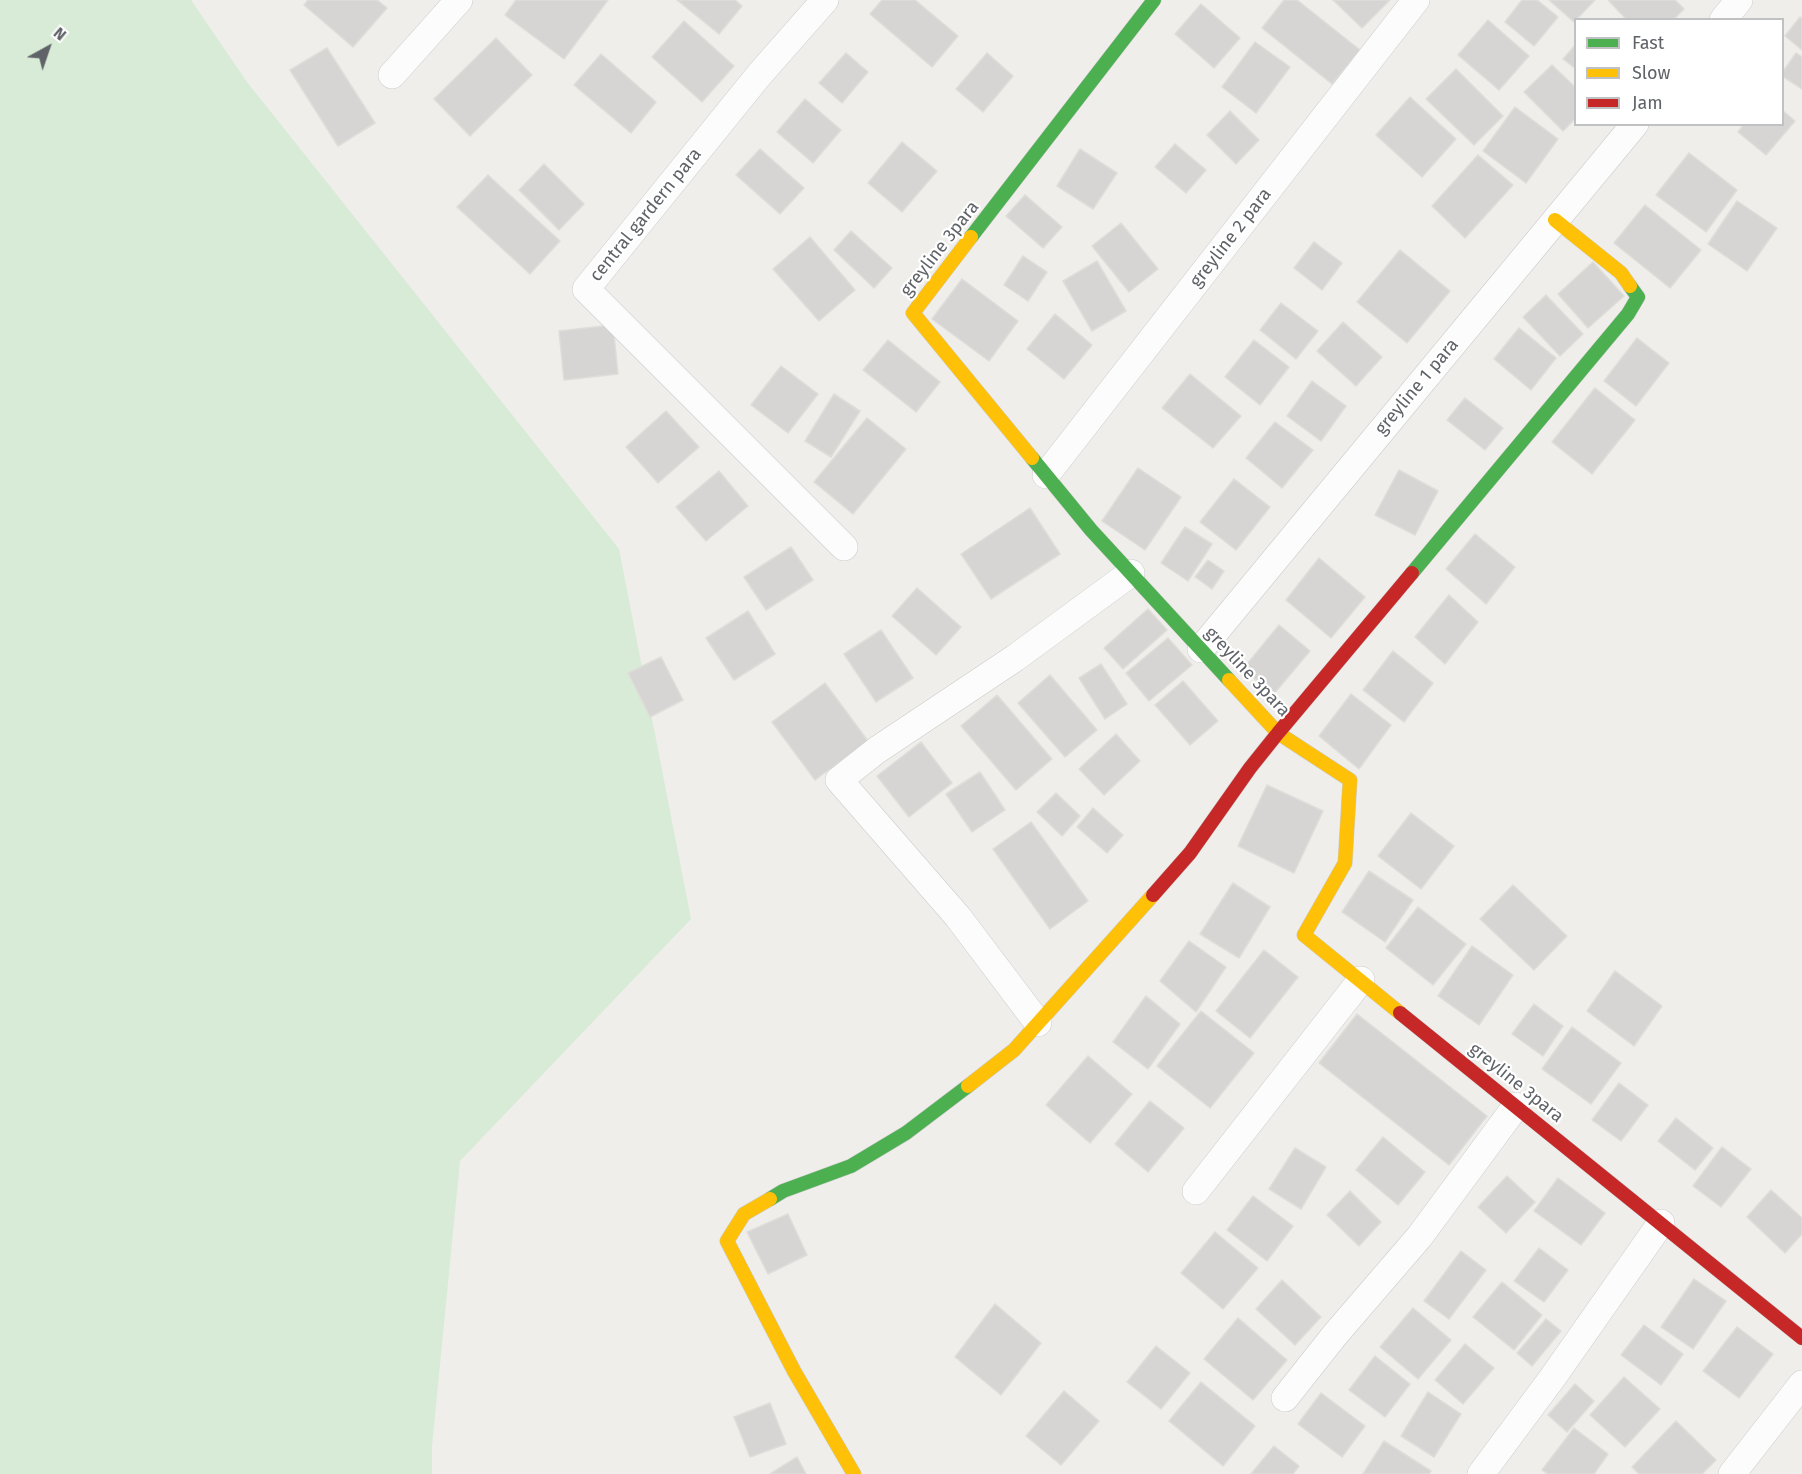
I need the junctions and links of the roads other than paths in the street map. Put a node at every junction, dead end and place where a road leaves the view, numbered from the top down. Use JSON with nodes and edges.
{"nodes":[{"id":1,"x":459,"y":0,"type":"edge"},
{"id":2,"x":825,"y":0,"type":"edge"},
{"id":3,"x":1154,"y":0,"type":"edge"},
{"id":4,"x":1416,"y":0,"type":"edge"},
{"id":5,"x":1739,"y":0,"type":"edge"},
{"id":6,"x":1725,"y":18,"type":"edge"},
{"id":7,"x":392,"y":75,"type":"dead end"},
{"id":8,"x":1633,"y":126,"type":"edge"},
{"id":9,"x":1555,"y":220,"type":"junction"},
{"id":10,"x":1046,"y":475,"type":"junction"},
{"id":11,"x":844,"y":547,"type":"dead end"},
{"id":12,"x":1131,"y":573,"type":"junction"},
{"id":13,"x":1201,"y":649,"type":"junction"},
{"id":14,"x":1278,"y":733,"type":"junction"},
{"id":15,"x":1361,"y":980,"type":"junction"},
{"id":16,"x":1038,"y":1023,"type":"junction"},
{"id":17,"x":1516,"y":1106,"type":"junction"},
{"id":18,"x":1196,"y":1191,"type":"dead end"},
{"id":19,"x":1661,"y":1223,"type":"junction"},
{"id":20,"x":1802,"y":1338,"type":"edge"},
{"id":21,"x":1802,"y":1384,"type":"edge"},
{"id":22,"x":1285,"y":1398,"type":"dead end"},
{"id":23,"x":854,"y":1474,"type":"edge"},
{"id":24,"x":1481,"y":1474,"type":"edge"},
{"id":25,"x":1732,"y":1474,"type":"edge"}],
"edges":[{"from":1,"to":7,"type":"street"},
{"from":2,"to":11,"type":"street","name":"central gardern para"},
{"from":3,"to":10,"type":"street","name":"greyline 3para"},
{"from":4,"to":10,"type":"street","name":"greyline 2 para"},
{"from":5,"to":6,"type":"street"},
{"from":8,"to":9,"type":"street","name":"greyline 1 para"},
{"from":9,"to":13,"type":"street","name":"greyline 1 para"},
{"from":9,"to":14,"type":"street"},
{"from":10,"to":12,"type":"street","name":"greyline 3para"},
{"from":12,"to":13,"type":"street","name":"greyline 3para"},
{"from":12,"to":16,"type":"street"},
{"from":13,"to":14,"type":"street","name":"greyline 3para"},
{"from":14,"to":15,"type":"street","name":"greyline 3para"},
{"from":14,"to":16,"type":"street"},
{"from":15,"to":17,"type":"street","name":"greyline 3para"},
{"from":15,"to":18,"type":"street"},
{"from":16,"to":23,"type":"street"},
{"from":17,"to":19,"type":"street","name":"greyline 3para"},
{"from":17,"to":22,"type":"street"},
{"from":19,"to":20,"type":"street","name":"greyline 3para"},
{"from":19,"to":24,"type":"street"},
{"from":21,"to":25,"type":"street"}]}
